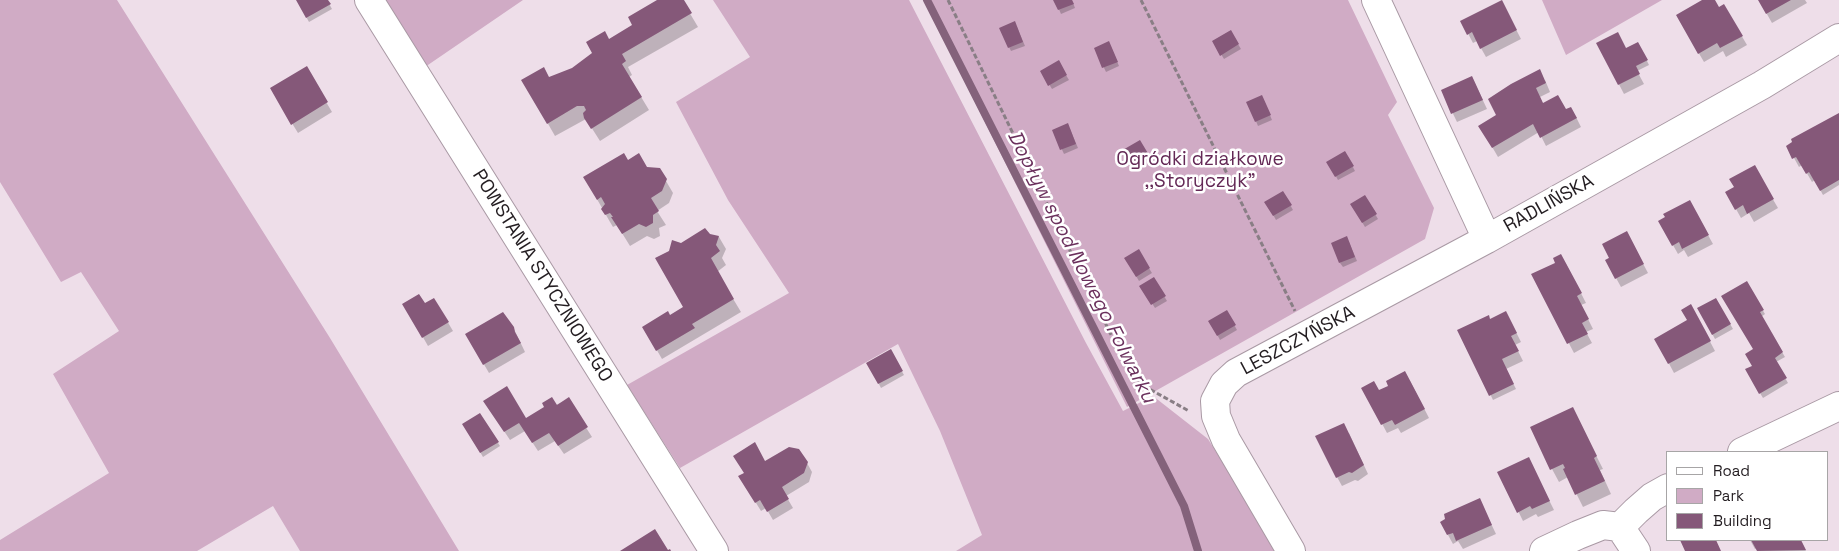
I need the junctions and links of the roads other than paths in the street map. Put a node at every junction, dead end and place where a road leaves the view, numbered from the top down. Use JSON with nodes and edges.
{"nodes":[{"id":1,"x":369,"y":0,"type":"edge"},
{"id":2,"x":1376,"y":0,"type":"edge"},
{"id":3,"x":1839,"y":38,"type":"edge"},
{"id":4,"x":1486,"y":239,"type":"junction"},
{"id":5,"x":1839,"y":406,"type":"edge"},
{"id":6,"x":1744,"y":451,"type":"edge"},
{"id":7,"x":1666,"y":489,"type":"edge"},
{"id":8,"x":1620,"y":527,"type":"junction"},
{"id":9,"x":714,"y":551,"type":"edge"},
{"id":10,"x":1291,"y":551,"type":"edge"},
{"id":11,"x":1544,"y":551,"type":"edge"},
{"id":12,"x":1636,"y":551,"type":"edge"}],
"edges":[{"from":1,"to":9,"type":"street","name":"POWSTANIA STYCZNIOWEGO"},
{"from":2,"to":4,"type":"street","name":"RADLIŃSKA"},
{"from":3,"to":4,"type":"street","name":"RADLIŃSKA"},
{"from":4,"to":10,"type":"street","name":"LESZCZYŃSKA"},
{"from":5,"to":6,"type":"street"},
{"from":7,"to":8,"type":"street"},
{"from":8,"to":11,"type":"street"},
{"from":8,"to":12,"type":"street"}]}
